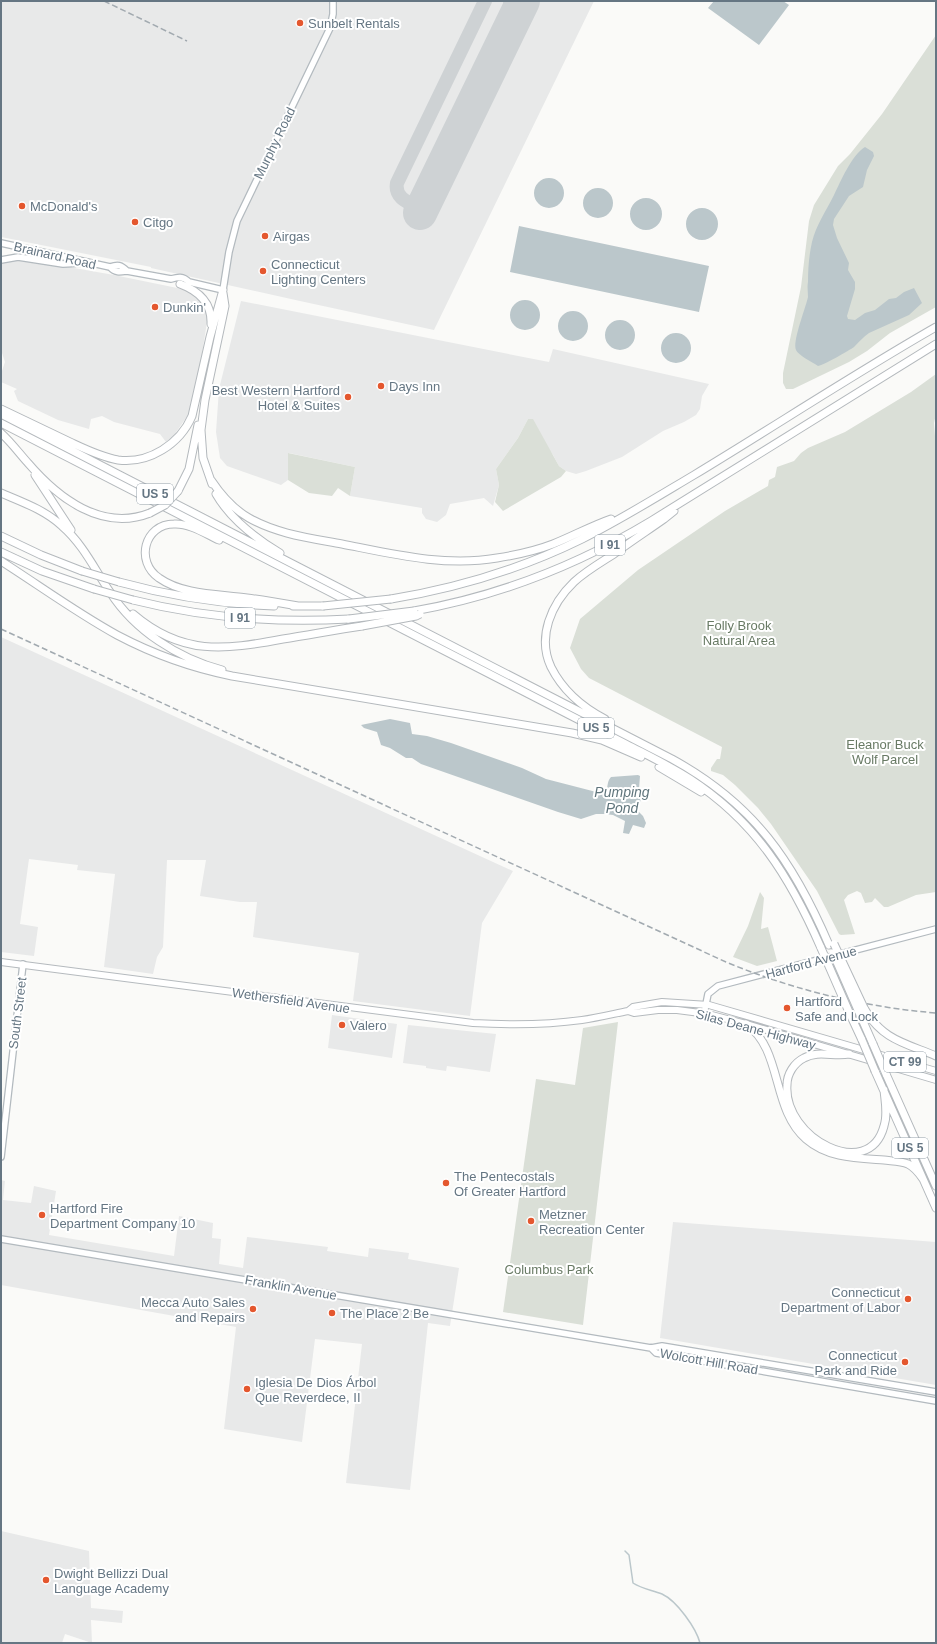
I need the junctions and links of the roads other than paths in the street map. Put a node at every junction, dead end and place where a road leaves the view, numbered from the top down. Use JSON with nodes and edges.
{"nodes":[{"id":1,"x":333,"y":1,"type":"edge"},
{"id":2,"x":1,"y":243,"type":"edge"},
{"id":3,"x":1,"y":260,"type":"edge"},
{"id":4,"x":92,"y":263,"type":"junction"},
{"id":5,"x":171,"y":279,"type":"junction"},
{"id":6,"x":189,"y":282,"type":"junction"},
{"id":7,"x":180,"y":284,"type":"junction"},
{"id":8,"x":223,"y":290,"type":"junction"},
{"id":9,"x":936,"y":327,"type":"edge"},
{"id":10,"x":210,"y":336,"type":"junction"},
{"id":11,"x":936,"y":344,"type":"edge"},
{"id":12,"x":205,"y":400,"type":"junction"},
{"id":13,"x":1,"y":409,"type":"edge"},
{"id":14,"x":1,"y":414,"type":"edge"},
{"id":15,"x":1,"y":423,"type":"edge"},
{"id":16,"x":1,"y":433,"type":"edge"},
{"id":17,"x":29,"y":464,"type":"junction"},
{"id":18,"x":210,"y":480,"type":"junction"},
{"id":19,"x":1,"y":493,"type":"edge"},
{"id":20,"x":688,"y":498,"type":"junction"},
{"id":21,"x":632,"y":512,"type":"junction"},
{"id":22,"x":1,"y":536,"type":"edge"},
{"id":23,"x":79,"y":544,"type":"junction"},
{"id":24,"x":1,"y":552,"type":"edge"},
{"id":25,"x":1,"y":561,"type":"edge"},
{"id":26,"x":310,"y":573,"type":"junction"},
{"id":27,"x":306,"y":580,"type":"junction"},
{"id":28,"x":103,"y":581,"type":"junction"},
{"id":29,"x":298,"y":606,"type":"junction"},
{"id":30,"x":417,"y":612,"type":"junction"},
{"id":31,"x":289,"y":686,"type":"junction"},
{"id":32,"x":644,"y":744,"type":"junction"},
{"id":33,"x":760,"y":841,"type":"junction"},
{"id":34,"x":936,"y":928,"type":"edge"},
{"id":35,"x":1,"y":962,"type":"edge"},
{"id":36,"x":23,"y":964,"type":"junction"},
{"id":37,"x":705,"y":1004,"type":"junction"},
{"id":38,"x":861,"y":1009,"type":"junction"},
{"id":39,"x":628,"y":1011,"type":"junction"},
{"id":40,"x":704,"y":1014,"type":"junction"},
{"id":41,"x":741,"y":1014,"type":"junction"},
{"id":42,"x":738,"y":1022,"type":"junction"},
{"id":43,"x":746,"y":1024,"type":"junction"},
{"id":44,"x":849,"y":1054,"type":"junction"},
{"id":45,"x":936,"y":1056,"type":"edge"},
{"id":46,"x":936,"y":1071,"type":"edge"},
{"id":47,"x":936,"y":1080,"type":"edge"},
{"id":48,"x":884,"y":1090,"type":"junction"},
{"id":49,"x":1,"y":1157,"type":"edge"},
{"id":50,"x":923,"y":1179,"type":"junction"},
{"id":51,"x":936,"y":1186,"type":"edge"},
{"id":52,"x":936,"y":1207,"type":"edge"},
{"id":53,"x":1,"y":1239,"type":"edge"},
{"id":54,"x":651,"y":1348,"type":"junction"},
{"id":55,"x":936,"y":1392,"type":"edge"},
{"id":56,"x":936,"y":1400,"type":"edge"}],
"edges":[{"from":1,"to":8,"type":"main road","name":"Murphy Road"},
{"from":2,"to":4,"type":"main road","name":"Brainard Road"},
{"from":3,"to":4,"type":"main road"},
{"from":4,"to":5,"type":"main road","name":"Brainard Road"},
{"from":5,"to":6,"type":"main road","name":"Brainard Road"},
{"from":5,"to":7,"type":"main road","name":"Brainard Road"},
{"from":6,"to":7,"type":"main road","name":"Brainard Road"},
{"from":6,"to":8,"type":"main road","name":"Brainard Road"},
{"from":7,"to":10,"type":"highway"},
{"from":8,"to":10,"type":"highway"},
{"from":8,"to":12,"type":"highway"},
{"from":9,"to":21,"type":"highway","number":"I 91"},
{"from":10,"to":13,"type":"highway"},
{"from":11,"to":20,"type":"highway","number":"I 91"},
{"from":12,"to":17,"type":"highway","bridge":true},
{"from":12,"to":18,"type":"highway"},
{"from":14,"to":26,"type":"highway","number":"US 5"},
{"from":15,"to":27,"type":"highway","number":"US 5"},
{"from":16,"to":17,"type":"highway"},
{"from":17,"to":23,"type":"highway"},
{"from":18,"to":21,"type":"highway"},
{"from":18,"to":26,"type":"highway"},
{"from":19,"to":23,"type":"highway"},
{"from":20,"to":30,"type":"highway","number":"I 91"},
{"from":20,"to":32,"type":"highway"},
{"from":21,"to":29,"type":"highway","number":"I 91","bridge":true},
{"from":22,"to":29,"type":"highway","number":"I 91","bridge":true},
{"from":23,"to":28,"type":"highway"},
{"from":24,"to":30,"type":"highway","number":"I 91","bridge":true},
{"from":25,"to":31,"type":"highway"},
{"from":26,"to":32,"type":"highway","number":"US 5"},
{"from":27,"to":29,"type":"highway"},
{"from":27,"to":33,"type":"highway","number":"US 5"},
{"from":28,"to":30,"type":"highway","bridge":true},
{"from":28,"to":31,"type":"highway"},
{"from":31,"to":33,"type":"highway"},
{"from":32,"to":38,"type":"highway","number":"US 5","bridge":true},
{"from":33,"to":48,"type":"highway","number":"US 5","bridge":true},
{"from":34,"to":37,"type":"main road","name":"Hartford Avenue"},
{"from":35,"to":36,"type":"main road","name":"Wethersfield Avenue"},
{"from":36,"to":39,"type":"main road","name":"Wethersfield Avenue"},
{"from":36,"to":49,"type":"main road","name":"South Street"},
{"from":37,"to":39,"type":"main road","name":"Silas Deane Highway"},
{"from":37,"to":40,"type":"main road","name":"Hartford Avenue"},
{"from":37,"to":41,"type":"main road","name":"Silas Deane Highway","number":"CT 99"},
{"from":38,"to":45,"type":"highway"},
{"from":38,"to":51,"type":"highway","number":"US 5","bridge":true},
{"from":39,"to":40,"type":"main road","name":"Silas Deane Highway"},
{"from":40,"to":42,"type":"main road","name":"Silas Deane Highway","number":"CT 99"},
{"from":41,"to":42,"type":"main road"},
{"from":41,"to":46,"type":"main road","name":"Silas Deane Highway","number":"CT 99"},
{"from":42,"to":43,"type":"main road","name":"Silas Deane Highway","number":"CT 99"},
{"from":43,"to":44,"type":"main road","name":"Silas Deane Highway","number":"CT 99"},
{"from":43,"to":50,"type":"highway"},
{"from":44,"to":47,"type":"main road","name":"Silas Deane Highway","number":"CT 99"},
{"from":44,"to":48,"type":"highway"},
{"from":48,"to":50,"type":"highway","number":"US 5"},
{"from":50,"to":52,"type":"highway","number":"US 5"},
{"from":53,"to":54,"type":"main road","name":"Franklin Avenue"},
{"from":54,"to":55,"type":"main road","name":"Wolcott Hill Road"},
{"from":54,"to":56,"type":"main road","name":"Wolcott Hill Road"}]}
